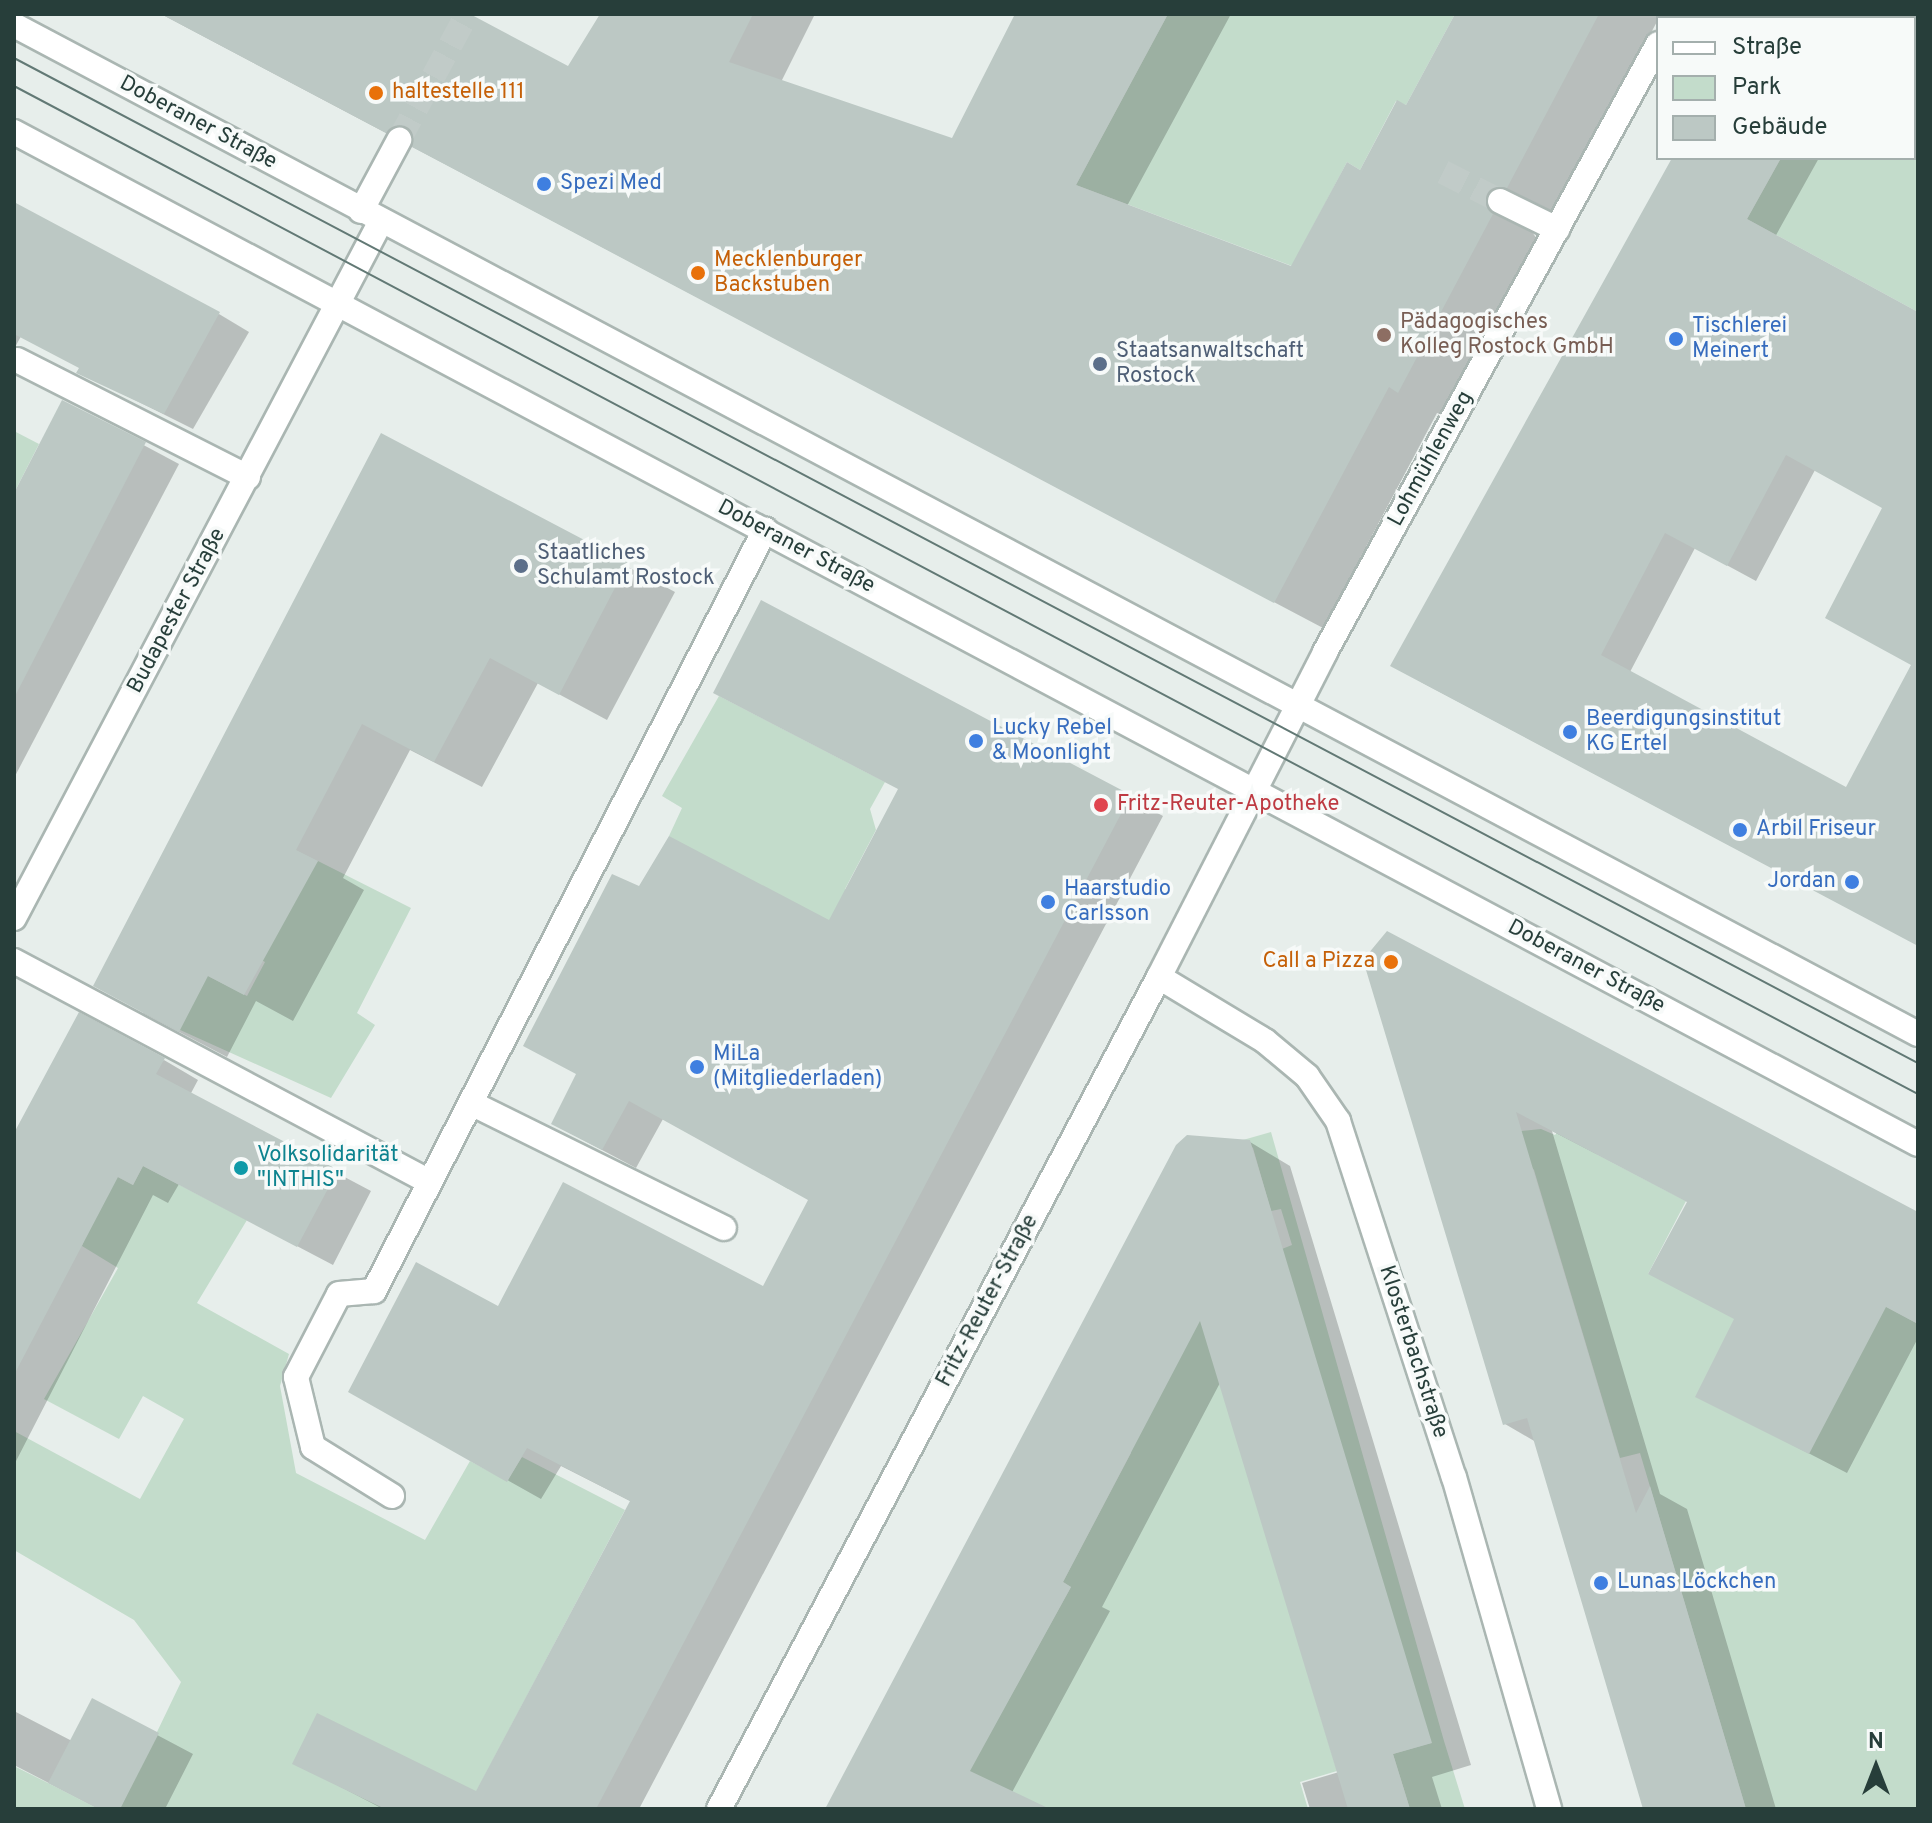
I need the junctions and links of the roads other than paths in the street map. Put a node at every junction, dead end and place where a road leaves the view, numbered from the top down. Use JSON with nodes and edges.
{"nodes":[{"id":1,"x":14,"y":25,"type":"edge"},
{"id":2,"x":1656,"y":48,"type":"edge"},
{"id":3,"x":14,"y":132,"type":"edge"},
{"id":4,"x":399,"y":140,"type":"tunnel mouth"},
{"id":5,"x":1500,"y":201,"type":"tunnel mouth"},
{"id":6,"x":371,"y":216,"type":"junction"},
{"id":7,"x":1557,"y":229,"type":"junction"},
{"id":8,"x":339,"y":304,"type":"junction"},
{"id":9,"x":17,"y":360,"type":"dead end"},
{"id":10,"x":248,"y":477,"type":"junction"},
{"id":11,"x":765,"y":530,"type":"junction"},
{"id":12,"x":1296,"y":706,"type":"junction"},
{"id":13,"x":1253,"y":791,"type":"junction"},
{"id":14,"x":14,"y":918,"type":"edge"},
{"id":15,"x":14,"y":961,"type":"edge"},
{"id":16,"x":1159,"y":977,"type":"junction"},
{"id":17,"x":1918,"y":1034,"type":"edge"},
{"id":18,"x":471,"y":1103,"type":"junction"},
{"id":19,"x":1918,"y":1144,"type":"edge"},
{"id":20,"x":429,"y":1182,"type":"junction"},
{"id":21,"x":724,"y":1228,"type":"dead end"},
{"id":22,"x":392,"y":1496,"type":"dead end"},
{"id":23,"x":719,"y":1809,"type":"edge"},
{"id":24,"x":1549,"y":1809,"type":"edge"}],
"edges":[{"from":1,"to":6,"type":"street","name":"Doberaner Straße"},
{"from":2,"to":7,"type":"street","name":"Lohmühlenweg"},
{"from":3,"to":8,"type":"street","name":"Doberaner Straße"},
{"from":4,"to":6,"type":"street"},
{"from":5,"to":7,"type":"street"},
{"from":6,"to":8,"type":"street"},
{"from":6,"to":12,"type":"street","name":"Doberaner Straße"},
{"from":7,"to":12,"type":"street","name":"Lohmühlenweg"},
{"from":8,"to":10,"type":"street","name":"Budapester Straße"},
{"from":8,"to":11,"type":"street","name":"Doberaner Straße"},
{"from":9,"to":10,"type":"street"},
{"from":10,"to":14,"type":"street","name":"Budapester Straße"},
{"from":11,"to":13,"type":"street","name":"Doberaner Straße"},
{"from":11,"to":18,"type":"street"},
{"from":12,"to":13,"type":"street"},
{"from":12,"to":17,"type":"street","name":"Doberaner Straße"},
{"from":13,"to":16,"type":"street","name":"Fritz-Reuter-Straße"},
{"from":13,"to":19,"type":"street","name":"Doberaner Straße"},
{"from":15,"to":20,"type":"street"},
{"from":16,"to":23,"type":"street","name":"Fritz-Reuter-Straße"},
{"from":16,"to":24,"type":"street","name":"Klosterbachstraße"},
{"from":18,"to":20,"type":"street"},
{"from":18,"to":21,"type":"street"},
{"from":20,"to":22,"type":"street"}]}
